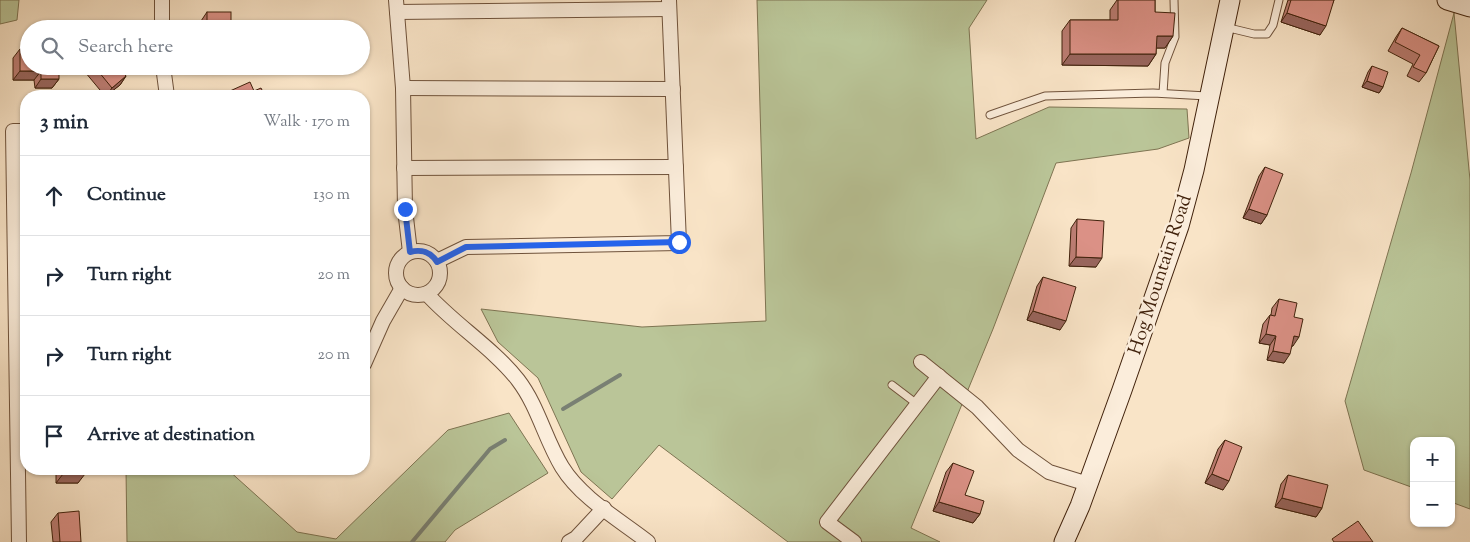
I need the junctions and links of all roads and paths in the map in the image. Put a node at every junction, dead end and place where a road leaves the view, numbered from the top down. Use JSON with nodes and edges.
{"nodes":[{"id":1,"x":162,"y":0,"type":"edge"},
{"id":2,"x":1174,"y":0,"type":"edge"},
{"id":3,"x":1230,"y":0,"type":"edge"},
{"id":4,"x":1279,"y":0,"type":"edge"},
{"id":5,"x":1447,"y":0,"type":"edge"},
{"id":6,"x":669,"y":5,"type":"edge"},
{"id":7,"x":397,"y":6,"type":"edge"},
{"id":8,"x":1470,"y":7,"type":"edge"},
{"id":9,"x":162,"y":20,"type":"edge"},
{"id":10,"x":1224,"y":27,"type":"junction"},
{"id":11,"x":165,"y":75,"type":"edge"},
{"id":12,"x":403,"y":88,"type":"junction"},
{"id":13,"x":673,"y":89,"type":"junction"},
{"id":14,"x":166,"y":90,"type":"edge"},
{"id":15,"x":1163,"y":93,"type":"junction"},
{"id":16,"x":1210,"y":96,"type":"junction"},
{"id":17,"x":990,"y":115,"type":"dead end"},
{"id":18,"x":20,"y":131,"type":"edge"},
{"id":19,"x":676,"y":167,"type":"junction"},
{"id":20,"x":404,"y":168,"type":"junction"},
{"id":21,"x":410,"y":252,"type":"junction"},
{"id":22,"x":437,"y":262,"type":"junction"},
{"id":23,"x":402,"y":288,"type":"junction"},
{"id":24,"x":427,"y":294,"type":"junction"},
{"id":25,"x":370,"y":350,"type":"edge"},
{"id":26,"x":921,"y":362,"type":"dead end"},
{"id":27,"x":939,"y":376,"type":"junction"},
{"id":28,"x":892,"y":385,"type":"dead end"},
{"id":29,"x":917,"y":404,"type":"junction"},
{"id":30,"x":1088,"y":484,"type":"junction"},
{"id":31,"x":604,"y":508,"type":"junction"},
{"id":32,"x":19,"y":542,"type":"edge"},
{"id":33,"x":569,"y":542,"type":"edge"},
{"id":34,"x":648,"y":542,"type":"edge"},
{"id":35,"x":854,"y":542,"type":"edge"},
{"id":36,"x":1064,"y":542,"type":"edge"}],
"edges":[{"from":1,"to":9,"type":"street"},
{"from":2,"to":15,"type":"lane"},
{"from":3,"to":10,"type":"street","name":"Hog Mountain Road"},
{"from":4,"to":10,"type":"lane"},
{"from":5,"to":8,"type":"street"},
{"from":6,"to":7,"type":"street"},
{"from":6,"to":13,"type":"street"},
{"from":7,"to":12,"type":"street"},
{"from":10,"to":16,"type":"street","name":"Hog Mountain Road"},
{"from":11,"to":14,"type":"street"},
{"from":12,"to":13,"type":"street"},
{"from":12,"to":20,"type":"street"},
{"from":13,"to":19,"type":"street"},
{"from":15,"to":16,"type":"lane"},
{"from":15,"to":17,"type":"lane"},
{"from":16,"to":30,"type":"street","name":"Hog Mountain Road"},
{"from":18,"to":32,"type":"street"},
{"from":19,"to":20,"type":"street"},
{"from":19,"to":22,"type":"street"},
{"from":20,"to":21,"type":"street"},
{"from":21,"to":22,"type":"street"},
{"from":21,"to":23,"type":"street"},
{"from":22,"to":24,"type":"street"},
{"from":23,"to":24,"type":"street"},
{"from":23,"to":25,"type":"street"},
{"from":24,"to":31,"type":"street"},
{"from":26,"to":27,"type":"street"},
{"from":27,"to":29,"type":"street"},
{"from":27,"to":30,"type":"street"},
{"from":28,"to":29,"type":"lane"},
{"from":29,"to":35,"type":"street"},
{"from":30,"to":36,"type":"street","name":"Hog Mountain Road"},
{"from":31,"to":33,"type":"street"},
{"from":31,"to":34,"type":"street"}]}
